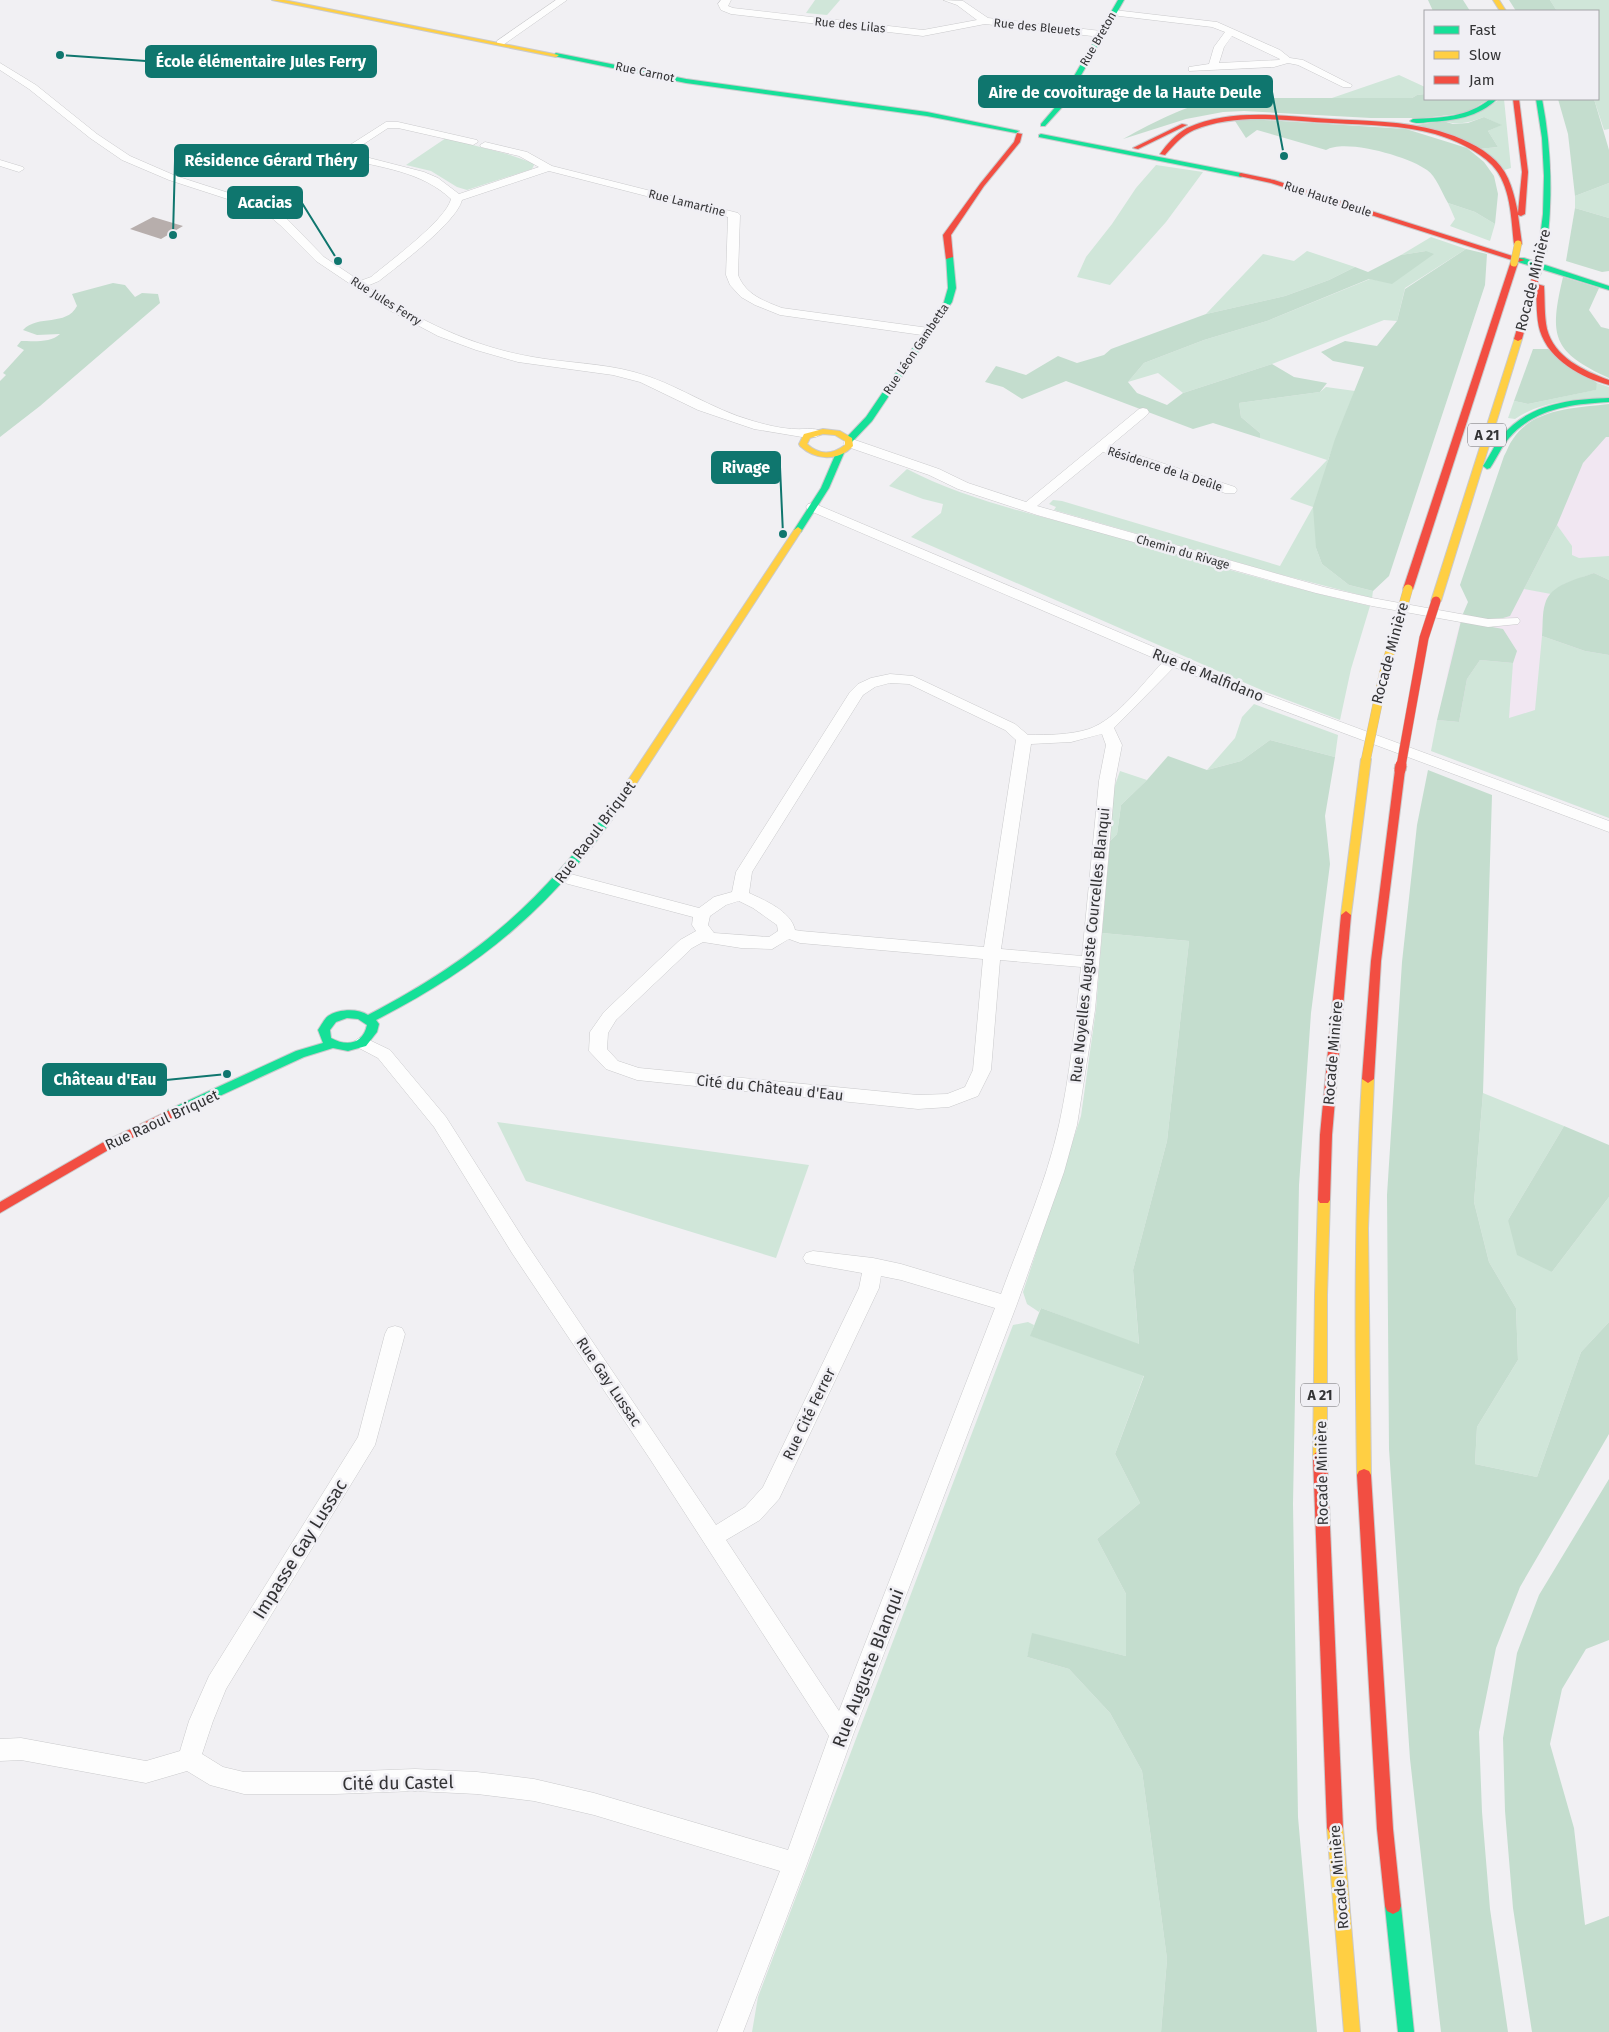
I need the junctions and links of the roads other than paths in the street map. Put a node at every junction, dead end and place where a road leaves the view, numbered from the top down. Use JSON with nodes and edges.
{"nodes":[{"id":1,"x":275,"y":0,"type":"edge"},
{"id":2,"x":562,"y":0,"type":"edge"},
{"id":3,"x":726,"y":0,"type":"edge"},
{"id":4,"x":948,"y":0,"type":"edge"},
{"id":5,"x":1121,"y":0,"type":"edge"},
{"id":6,"x":1114,"y":12,"type":"junction"},
{"id":7,"x":985,"y":21,"type":"junction"},
{"id":8,"x":1231,"y":32,"type":"junction"},
{"id":9,"x":1102,"y":34,"type":"junction"},
{"id":10,"x":500,"y":43,"type":"junction"},
{"id":11,"x":1284,"y":60,"type":"junction"},
{"id":12,"x":0,"y":66,"type":"edge"},
{"id":13,"x":1213,"y":66,"type":"junction"},
{"id":14,"x":1193,"y":69,"type":"dead end"},
{"id":15,"x":1348,"y":85,"type":"dead end"},
{"id":16,"x":1492,"y":100,"type":"edge"},
{"id":17,"x":1516,"y":100,"type":"edge"},
{"id":18,"x":1539,"y":100,"type":"edge"},
{"id":19,"x":1037,"y":128,"type":"junction"},
{"id":20,"x":1018,"y":136,"type":"junction"},
{"id":21,"x":473,"y":142,"type":"dead end"},
{"id":22,"x":485,"y":144,"type":"dead end"},
{"id":23,"x":1134,"y":151,"type":"junction"},
{"id":24,"x":1163,"y":154,"type":"junction"},
{"id":25,"x":0,"y":163,"type":"edge"},
{"id":26,"x":548,"y":168,"type":"junction"},
{"id":27,"x":19,"y":169,"type":"dead end"},
{"id":28,"x":457,"y":198,"type":"junction"},
{"id":29,"x":1518,"y":244,"type":"junction"},
{"id":30,"x":1538,"y":269,"type":"junction"},
{"id":31,"x":1609,"y":282,"type":"edge"},
{"id":32,"x":359,"y":285,"type":"junction"},
{"id":33,"x":1609,"y":288,"type":"edge"},
{"id":34,"x":929,"y":332,"type":"junction"},
{"id":35,"x":1609,"y":383,"type":"edge"},
{"id":36,"x":1609,"y":400,"type":"edge"},
{"id":37,"x":1143,"y":412,"type":"dead end"},
{"id":38,"x":865,"y":424,"type":"junction"},
{"id":39,"x":822,"y":432,"type":"junction"},
{"id":40,"x":789,"y":433,"type":"junction"},
{"id":41,"x":803,"y":444,"type":"junction"},
{"id":42,"x":849,"y":447,"type":"junction"},
{"id":43,"x":1101,"y":447,"type":"junction"},
{"id":44,"x":814,"y":453,"type":"junction"},
{"id":45,"x":833,"y":469,"type":"junction"},
{"id":46,"x":1230,"y":490,"type":"dead end"},
{"id":47,"x":1466,"y":499,"type":"junction"},
{"id":48,"x":813,"y":507,"type":"junction"},
{"id":49,"x":1028,"y":508,"type":"junction"},
{"id":50,"x":1513,"y":621,"type":"dead end"},
{"id":51,"x":1172,"y":661,"type":"junction"},
{"id":52,"x":697,"y":687,"type":"joint"},
{"id":53,"x":1106,"y":728,"type":"junction"},
{"id":54,"x":1024,"y":740,"type":"junction"},
{"id":55,"x":1609,"y":827,"type":"edge"},
{"id":56,"x":562,"y":878,"type":"junction"},
{"id":57,"x":740,"y":895,"type":"junction"},
{"id":58,"x":702,"y":914,"type":"junction"},
{"id":59,"x":706,"y":933,"type":"junction"},
{"id":60,"x":787,"y":933,"type":"junction"},
{"id":61,"x":992,"y":953,"type":"junction"},
{"id":62,"x":1090,"y":962,"type":"junction"},
{"id":63,"x":369,"y":1019,"type":"junction"},
{"id":64,"x":363,"y":1043,"type":"junction"},
{"id":65,"x":331,"y":1045,"type":"junction"},
{"id":66,"x":0,"y":1208,"type":"edge"},
{"id":67,"x":813,"y":1258,"type":"dead end"},
{"id":68,"x":873,"y":1266,"type":"junction"},
{"id":69,"x":1007,"y":1304,"type":"junction"},
{"id":70,"x":395,"y":1334,"type":"dead end"},
{"id":71,"x":712,"y":1537,"type":"junction"},
{"id":72,"x":841,"y":1735,"type":"junction"},
{"id":73,"x":0,"y":1750,"type":"edge"},
{"id":74,"x":189,"y":1759,"type":"junction"},
{"id":75,"x":795,"y":1864,"type":"junction"},
{"id":76,"x":730,"y":2032,"type":"edge"},
{"id":77,"x":1352,"y":2032,"type":"edge"},
{"id":78,"x":1406,"y":2032,"type":"edge"}],
"edges":[{"from":1,"to":10,"type":"main road","name":"Rue Carnot"},
{"from":2,"to":10,"type":"street"},
{"from":3,"to":7,"type":"street","name":"Rue des Lilas"},
{"from":4,"to":7,"type":"street","name":"Rue des Bleuets"},
{"from":5,"to":6,"type":"main road","name":"Rue Breton"},
{"from":6,"to":8,"type":"street"},
{"from":6,"to":9,"type":"main road","name":"Rue Breton"},
{"from":7,"to":9,"type":"street","name":"Rue des Bleuets"},
{"from":8,"to":11,"type":"street"},
{"from":8,"to":13,"type":"street"},
{"from":9,"to":19,"type":"main road","name":"Rue Breton"},
{"from":10,"to":20,"type":"main road","name":"Rue Carnot"},
{"from":11,"to":13,"type":"street"},
{"from":11,"to":15,"type":"street"},
{"from":12,"to":32,"type":"street","name":"Rue Jules Ferry"},
{"from":13,"to":14,"type":"street"},
{"from":16,"to":23,"type":"main road"},
{"from":17,"to":29,"type":"main road","name":"Rocade Minière","number":"A 21"},
{"from":18,"to":30,"type":"main road","name":"Rocade Minière","number":"A 21","bridge":true},
{"from":19,"to":20,"type":"main road"},
{"from":19,"to":23,"type":"main road","name":"Rue Haute Deule"},
{"from":19,"to":23,"type":"main road","name":"Rue Haute Deule"},
{"from":20,"to":34,"type":"main road","name":"Rue Léon Gambetta"},
{"from":21,"to":28,"type":"street"},
{"from":22,"to":26,"type":"street"},
{"from":23,"to":24,"type":"main road","name":"Rue Haute Deule"},
{"from":23,"to":33,"type":"main road","name":"Rue Haute Deule"},
{"from":24,"to":29,"type":"main road"},
{"from":24,"to":31,"type":"main road","name":"Rue Haute Deule"},
{"from":25,"to":27,"type":"street"},
{"from":26,"to":28,"type":"street"},
{"from":26,"to":34,"type":"street","name":"Rue Lamartine"},
{"from":28,"to":32,"type":"street"},
{"from":29,"to":77,"type":"main road","name":"Rocade Minière","number":"A 21","bridge":true},
{"from":30,"to":35,"type":"main road"},
{"from":30,"to":47,"type":"main road","name":"Rocade Minière","number":"A 21"},
{"from":32,"to":40,"type":"street","name":"Rue Jules Ferry"},
{"from":34,"to":38,"type":"main road","name":"Rue Léon Gambetta"},
{"from":36,"to":47,"type":"main road"},
{"from":37,"to":43,"type":"street","name":"Résidence de la Deûle"},
{"from":38,"to":39,"type":"main road"},
{"from":38,"to":42,"type":"main road","name":"Rue Léon Gambetta"},
{"from":39,"to":40,"type":"street","name":"Rue Jules Ferry"},
{"from":39,"to":41,"type":"main road"},
{"from":39,"to":42,"type":"main road"},
{"from":40,"to":41,"type":"street","name":"Rue Jules Ferry"},
{"from":41,"to":44,"type":"main road"},
{"from":42,"to":44,"type":"main road"},
{"from":42,"to":45,"type":"main road","name":"Rue Léon Gambetta"},
{"from":42,"to":49,"type":"street","name":"Chemin du Rivage"},
{"from":43,"to":46,"type":"street","name":"Résidence de la Deûle"},
{"from":43,"to":49,"type":"street","name":"Résidence de la Deûle"},
{"from":44,"to":45,"type":"main road"},
{"from":45,"to":48,"type":"main road","name":"Rue Léon Gambetta"},
{"from":47,"to":78,"type":"main road","name":"Rocade Minière","number":"A 21","bridge":true},
{"from":48,"to":51,"type":"street","name":"Rue de Malfidano"},
{"from":48,"to":52,"type":"main road","name":"Rue Léon Gambetta"},
{"from":49,"to":50,"type":"street","name":"Chemin du Rivage"},
{"from":51,"to":53,"type":"street"},
{"from":51,"to":55,"type":"street","name":"Rue de Malfidano"},
{"from":52,"to":56,"type":"main road","name":"Rue Raoul Briquet"},
{"from":53,"to":54,"type":"street"},
{"from":53,"to":62,"type":"street","name":"Rue Noyelles Auguste Courcelles Blanqui"},
{"from":54,"to":57,"type":"street"},
{"from":54,"to":61,"type":"street","name":"Cité du Château d'Eau"},
{"from":56,"to":58,"type":"street"},
{"from":56,"to":63,"type":"main road","name":"Rue Raoul Briquet"},
{"from":57,"to":58,"type":"street"},
{"from":57,"to":60,"type":"street"},
{"from":58,"to":59,"type":"street"},
{"from":59,"to":60,"type":"street"},
{"from":59,"to":61,"type":"street","name":"Cité du Château d'Eau"},
{"from":60,"to":61,"type":"street"},
{"from":61,"to":62,"type":"street"},
{"from":62,"to":69,"type":"street","name":"Rue Noyelles Auguste Courcelles Blanqui"},
{"from":63,"to":64,"type":"main road"},
{"from":63,"to":65,"type":"main road"},
{"from":64,"to":65,"type":"main road"},
{"from":64,"to":71,"type":"street","name":"Rue Gay Lussac"},
{"from":65,"to":66,"type":"main road","name":"Rue Raoul Briquet"},
{"from":67,"to":68,"type":"street"},
{"from":68,"to":69,"type":"street"},
{"from":68,"to":71,"type":"street","name":"Rue Cité Ferrer"},
{"from":69,"to":72,"type":"street","name":"Rue Auguste Blanqui"},
{"from":70,"to":74,"type":"street","name":"Impasse Gay Lussac"},
{"from":71,"to":72,"type":"street","name":"Rue Gay Lussac"},
{"from":72,"to":75,"type":"street","name":"Rue Auguste Blanqui"},
{"from":73,"to":74,"type":"street"},
{"from":74,"to":75,"type":"street","name":"Cité du Castel"},
{"from":75,"to":76,"type":"street","name":"Rue Auguste Blanqui"}]}
